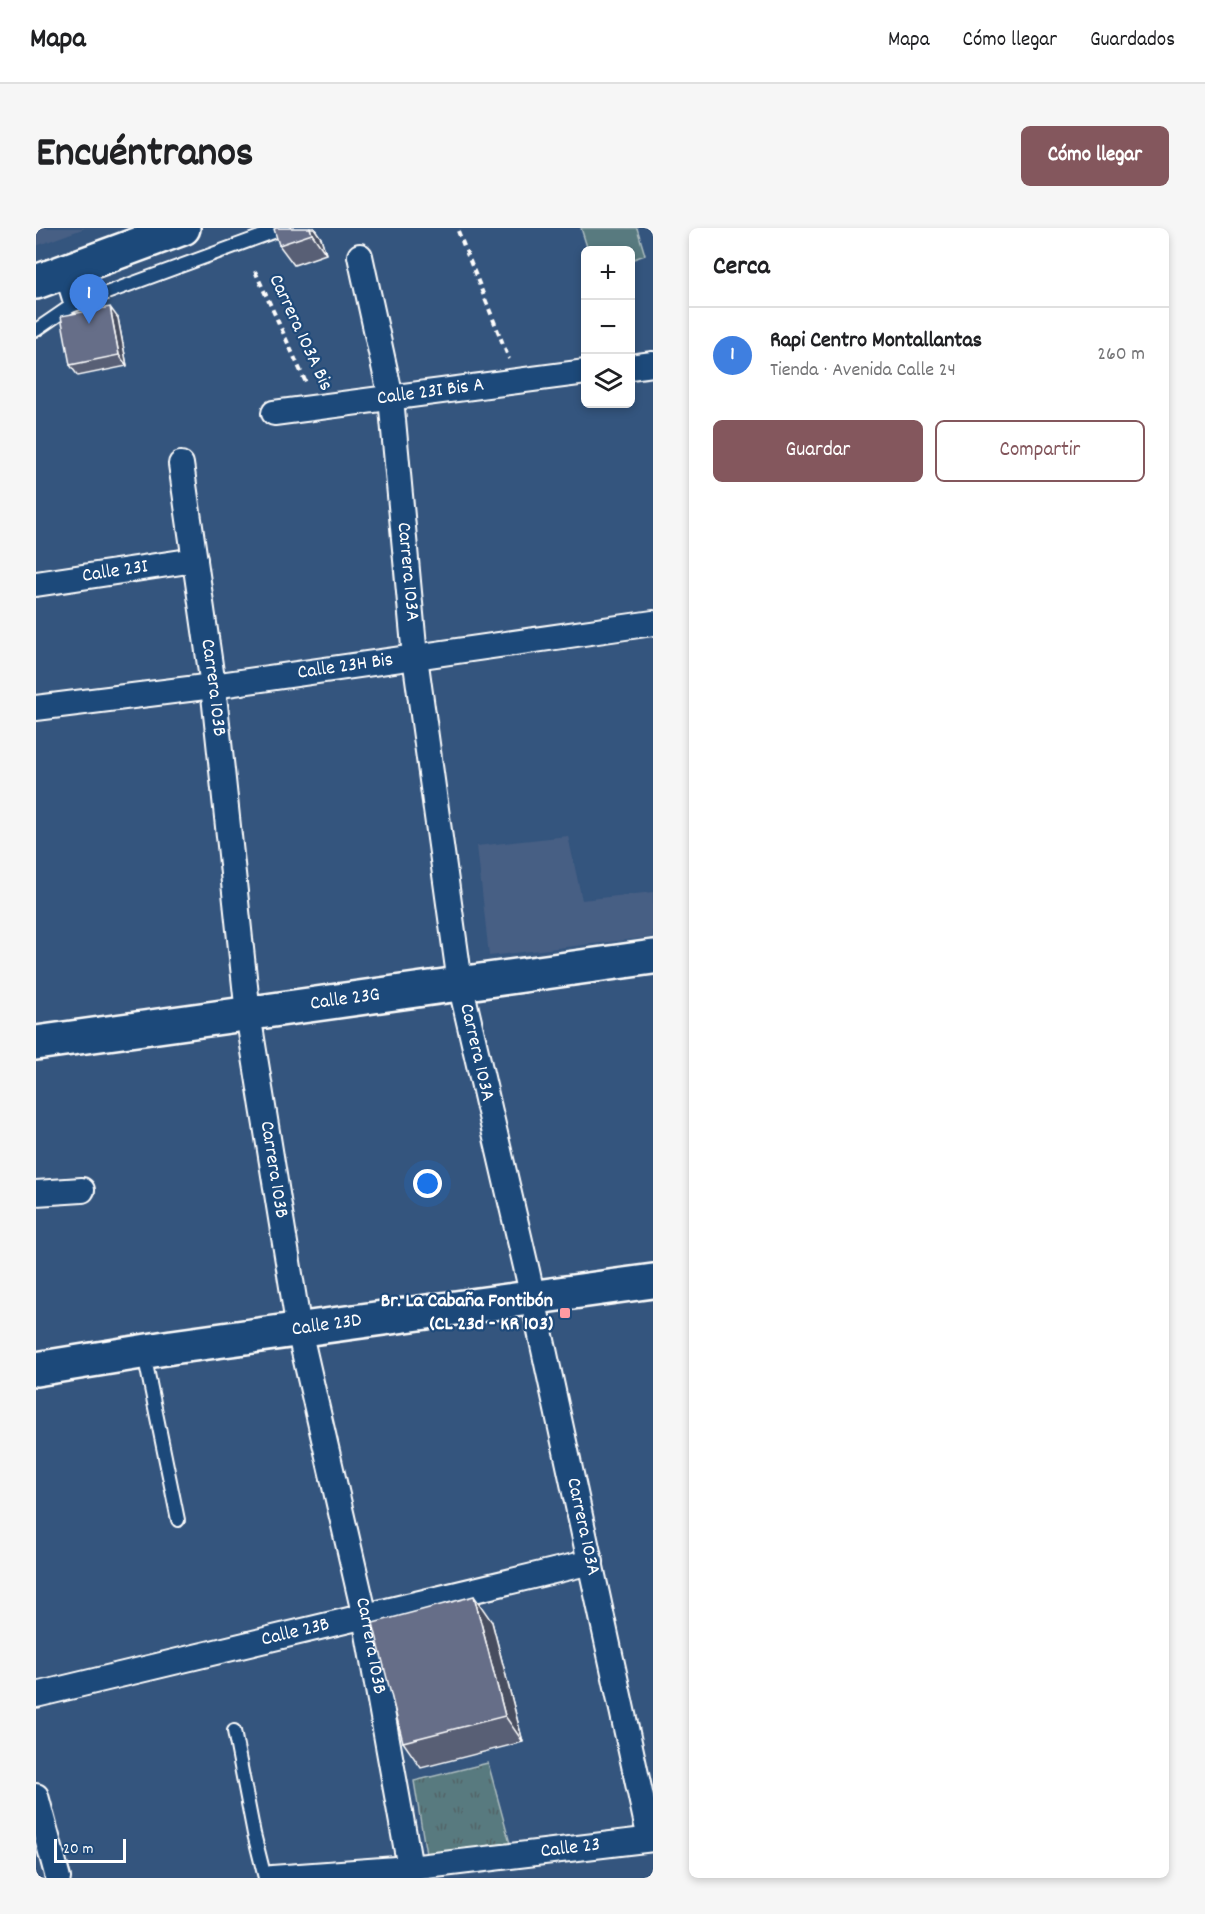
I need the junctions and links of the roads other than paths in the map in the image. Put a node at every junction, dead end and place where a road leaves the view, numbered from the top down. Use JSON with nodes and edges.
{"nodes":[{"id":1,"x":183,"y":228,"type":"edge"},
{"id":2,"x":284,"y":228,"type":"edge"},
{"id":3,"x":360,"y":256,"type":"dead end"},
{"id":4,"x":48,"y":277,"type":"edge"},
{"id":5,"x":71,"y":306,"type":"junction"},
{"id":6,"x":36,"y":330,"type":"edge"},
{"id":7,"x":653,"y":364,"type":"edge"},
{"id":8,"x":635,"y":366,"type":"edge"},
{"id":9,"x":581,"y":373,"type":"edge"},
{"id":10,"x":391,"y":399,"type":"junction"},
{"id":11,"x":274,"y":413,"type":"dead end"},
{"id":12,"x":181,"y":464,"type":"dead end"},
{"id":13,"x":195,"y":560,"type":"junction"},
{"id":14,"x":36,"y":584,"type":"edge"},
{"id":15,"x":653,"y":623,"type":"edge"},
{"id":16,"x":415,"y":657,"type":"junction"},
{"id":17,"x":213,"y":686,"type":"junction"},
{"id":18,"x":36,"y":708,"type":"edge"},
{"id":19,"x":653,"y":957,"type":"edge"},
{"id":20,"x":460,"y":982,"type":"junction"},
{"id":21,"x":248,"y":1014,"type":"junction"},
{"id":22,"x":36,"y":1042,"type":"edge"},
{"id":23,"x":82,"y":1190,"type":"dead end"},
{"id":24,"x":36,"y":1193,"type":"edge"},
{"id":25,"x":653,"y":1281,"type":"edge"},
{"id":26,"x":532,"y":1299,"type":"junction"},
{"id":27,"x":299,"y":1330,"type":"junction"},
{"id":28,"x":143,"y":1352,"type":"junction"},
{"id":29,"x":36,"y":1369,"type":"edge"},
{"id":30,"x":178,"y":1520,"type":"dead end"},
{"id":31,"x":591,"y":1562,"type":"junction"},
{"id":32,"x":365,"y":1617,"type":"junction"},
{"id":33,"x":36,"y":1695,"type":"edge"},
{"id":34,"x":234,"y":1731,"type":"dead end"},
{"id":35,"x":36,"y":1796,"type":"edge"},
{"id":36,"x":652,"y":1839,"type":"edge"},
{"id":37,"x":410,"y":1868,"type":"junction"},
{"id":38,"x":58,"y":1878,"type":"edge"},
{"id":39,"x":265,"y":1878,"type":"edge"},
{"id":40,"x":272,"y":1878,"type":"edge"}],
"edges":[{"from":1,"to":4,"type":"street"},
{"from":2,"to":5,"type":"lane"},
{"from":3,"to":10,"type":"street","name":"Carrera 103A"},
{"from":4,"to":5,"type":"lane"},
{"from":5,"to":6,"type":"lane"},
{"from":7,"to":8,"type":"street"},
{"from":9,"to":10,"type":"street","name":"Calle 23I Bis A"},
{"from":10,"to":11,"type":"street","name":"Calle 23I Bis A"},
{"from":10,"to":16,"type":"street","name":"Carrera 103A"},
{"from":12,"to":13,"type":"street","name":"Carrera 103B"},
{"from":13,"to":14,"type":"street","name":"Calle 23I"},
{"from":13,"to":17,"type":"street","name":"Carrera 103B"},
{"from":15,"to":16,"type":"street","name":"Calle 23H Bis"},
{"from":16,"to":17,"type":"street","name":"Calle 23H Bis"},
{"from":16,"to":20,"type":"street","name":"Carrera 103A"},
{"from":17,"to":18,"type":"street","name":"Calle 23H Bis"},
{"from":17,"to":21,"type":"street","name":"Carrera 103B"},
{"from":19,"to":20,"type":"street","name":"Calle 23G"},
{"from":20,"to":21,"type":"street","name":"Calle 23G"},
{"from":20,"to":26,"type":"street","name":"Carrera 103A"},
{"from":21,"to":22,"type":"street","name":"Calle 23G"},
{"from":21,"to":27,"type":"street","name":"Carrera 103B"},
{"from":23,"to":24,"type":"street"},
{"from":25,"to":26,"type":"street","name":"Calle 23D"},
{"from":26,"to":27,"type":"street","name":"Calle 23D"},
{"from":26,"to":31,"type":"street","name":"Carrera 103A"},
{"from":27,"to":28,"type":"street","name":"Calle 23D"},
{"from":27,"to":32,"type":"street","name":"Carrera 103B"},
{"from":28,"to":29,"type":"street","name":"Calle 23D"},
{"from":28,"to":30,"type":"lane"},
{"from":31,"to":32,"type":"street","name":"Calle 23B"},
{"from":31,"to":36,"type":"street","name":"Carrera 103A"},
{"from":32,"to":33,"type":"street","name":"Calle 23B"},
{"from":32,"to":37,"type":"street","name":"Carrera 103B"},
{"from":34,"to":39,"type":"lane"},
{"from":35,"to":38,"type":"street"},
{"from":36,"to":37,"type":"street","name":"Calle 23"},
{"from":37,"to":40,"type":"street","name":"Calle 23"}]}
